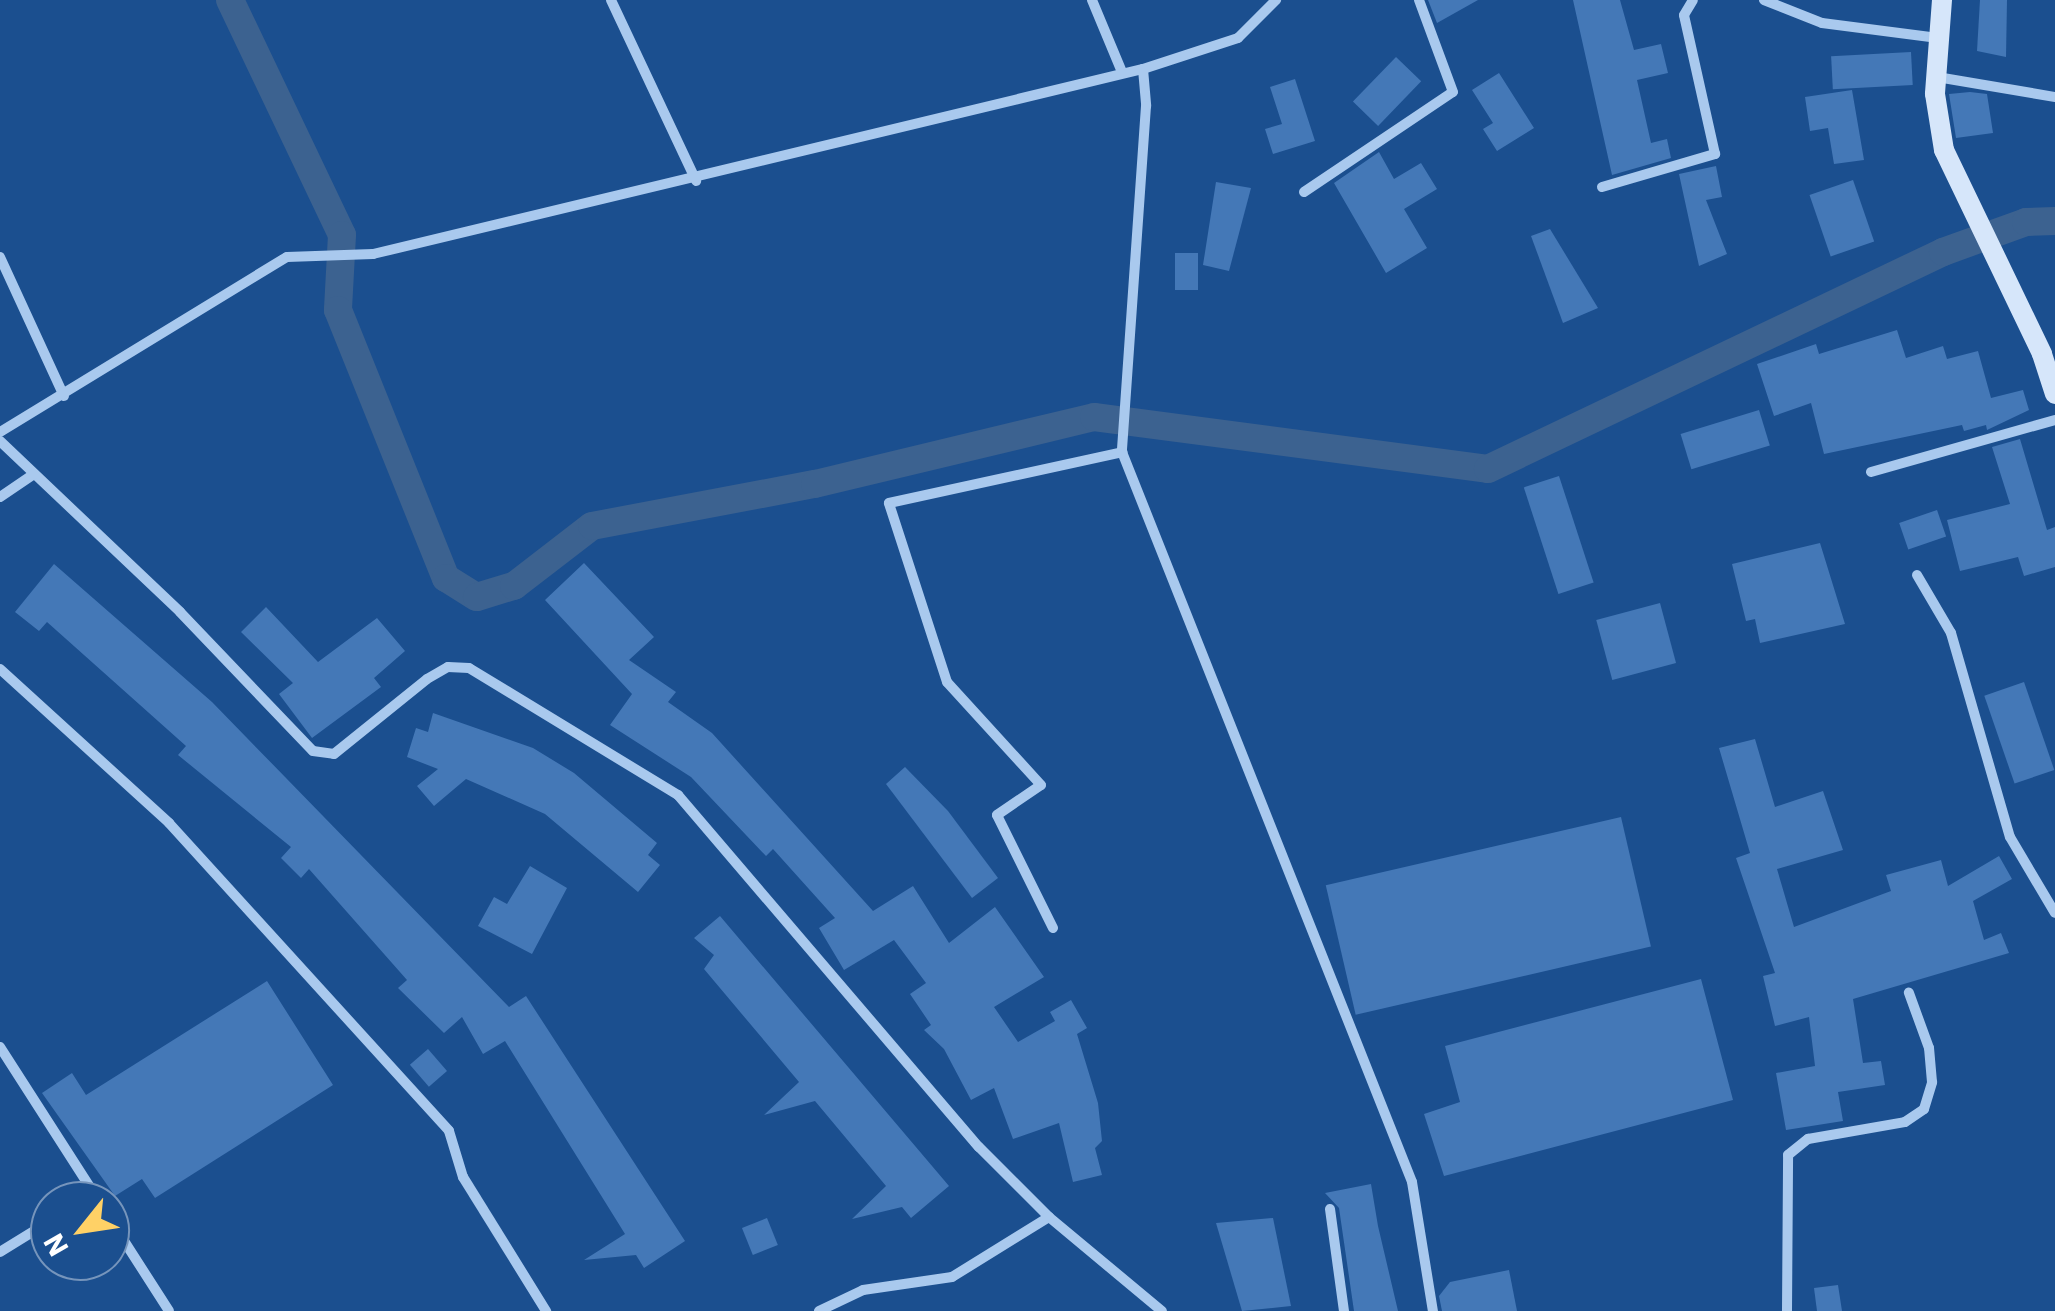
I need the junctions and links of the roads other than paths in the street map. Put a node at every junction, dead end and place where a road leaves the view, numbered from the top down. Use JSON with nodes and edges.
{"nodes":[{"id":1,"x":611,"y":0,"type":"edge"},
{"id":2,"x":1092,"y":0,"type":"edge"},
{"id":3,"x":1276,"y":0,"type":"edge"},
{"id":4,"x":1419,"y":0,"type":"edge"},
{"id":5,"x":1693,"y":0,"type":"edge"},
{"id":6,"x":1764,"y":0,"type":"edge"},
{"id":7,"x":1942,"y":0,"type":"edge"},
{"id":8,"x":1940,"y":38,"type":"junction"},
{"id":9,"x":1143,"y":69,"type":"junction"},
{"id":10,"x":1122,"y":72,"type":"junction"},
{"id":11,"x":1936,"y":77,"type":"junction"},
{"id":12,"x":2055,"y":97,"type":"edge"},
{"id":13,"x":696,"y":180,"type":"junction"},
{"id":14,"x":1602,"y":186,"type":"dead end"},
{"id":15,"x":1304,"y":192,"type":"dead end"},
{"id":16,"x":0,"y":257,"type":"edge"},
{"id":17,"x":2055,"y":394,"type":"edge"},
{"id":18,"x":64,"y":396,"type":"junction"},
{"id":19,"x":2055,"y":420,"type":"edge"},
{"id":20,"x":0,"y":432,"type":"edge"},
{"id":21,"x":0,"y":442,"type":"edge"},
{"id":22,"x":1122,"y":452,"type":"junction"},
{"id":23,"x":1871,"y":472,"type":"dead end"},
{"id":24,"x":34,"y":474,"type":"junction"},
{"id":25,"x":0,"y":498,"type":"edge"},
{"id":26,"x":1918,"y":575,"type":"dead end"},
{"id":27,"x":0,"y":668,"type":"edge"},
{"id":28,"x":2055,"y":913,"type":"edge"},
{"id":29,"x":1053,"y":928,"type":"dead end"},
{"id":30,"x":1909,"y":992,"type":"dead end"},
{"id":31,"x":0,"y":1046,"type":"edge"},
{"id":32,"x":86,"y":1181,"type":"edge"},
{"id":33,"x":1330,"y":1209,"type":"dead end"},
{"id":34,"x":1049,"y":1216,"type":"junction"},
{"id":35,"x":30,"y":1233,"type":"edge"},
{"id":36,"x":130,"y":1250,"type":"edge"},
{"id":37,"x":0,"y":1252,"type":"edge"},
{"id":38,"x":169,"y":1311,"type":"edge"},
{"id":39,"x":546,"y":1311,"type":"edge"},
{"id":40,"x":820,"y":1311,"type":"edge"},
{"id":41,"x":1162,"y":1311,"type":"edge"},
{"id":42,"x":1344,"y":1311,"type":"edge"},
{"id":43,"x":1433,"y":1311,"type":"edge"},
{"id":44,"x":1787,"y":1311,"type":"edge"}],
"edges":[{"from":1,"to":13,"type":"street"},
{"from":2,"to":10,"type":"street"},
{"from":3,"to":9,"type":"street"},
{"from":4,"to":15,"type":"street"},
{"from":5,"to":14,"type":"street"},
{"from":6,"to":8,"type":"street"},
{"from":7,"to":8,"type":"main road"},
{"from":8,"to":11,"type":"main road"},
{"from":9,"to":10,"type":"street"},
{"from":9,"to":22,"type":"street"},
{"from":10,"to":13,"type":"street"},
{"from":11,"to":12,"type":"street"},
{"from":11,"to":17,"type":"main road"},
{"from":13,"to":18,"type":"street"},
{"from":16,"to":18,"type":"street"},
{"from":18,"to":20,"type":"street"},
{"from":19,"to":23,"type":"street"},
{"from":21,"to":24,"type":"street"},
{"from":22,"to":29,"type":"street"},
{"from":22,"to":43,"type":"street"},
{"from":24,"to":25,"type":"street"},
{"from":24,"to":34,"type":"street"},
{"from":26,"to":28,"type":"street"},
{"from":27,"to":39,"type":"street"},
{"from":30,"to":44,"type":"street"},
{"from":31,"to":32,"type":"street"},
{"from":33,"to":42,"type":"street"},
{"from":34,"to":40,"type":"street"},
{"from":34,"to":41,"type":"street"},
{"from":35,"to":37,"type":"street"},
{"from":36,"to":38,"type":"street"}]}
